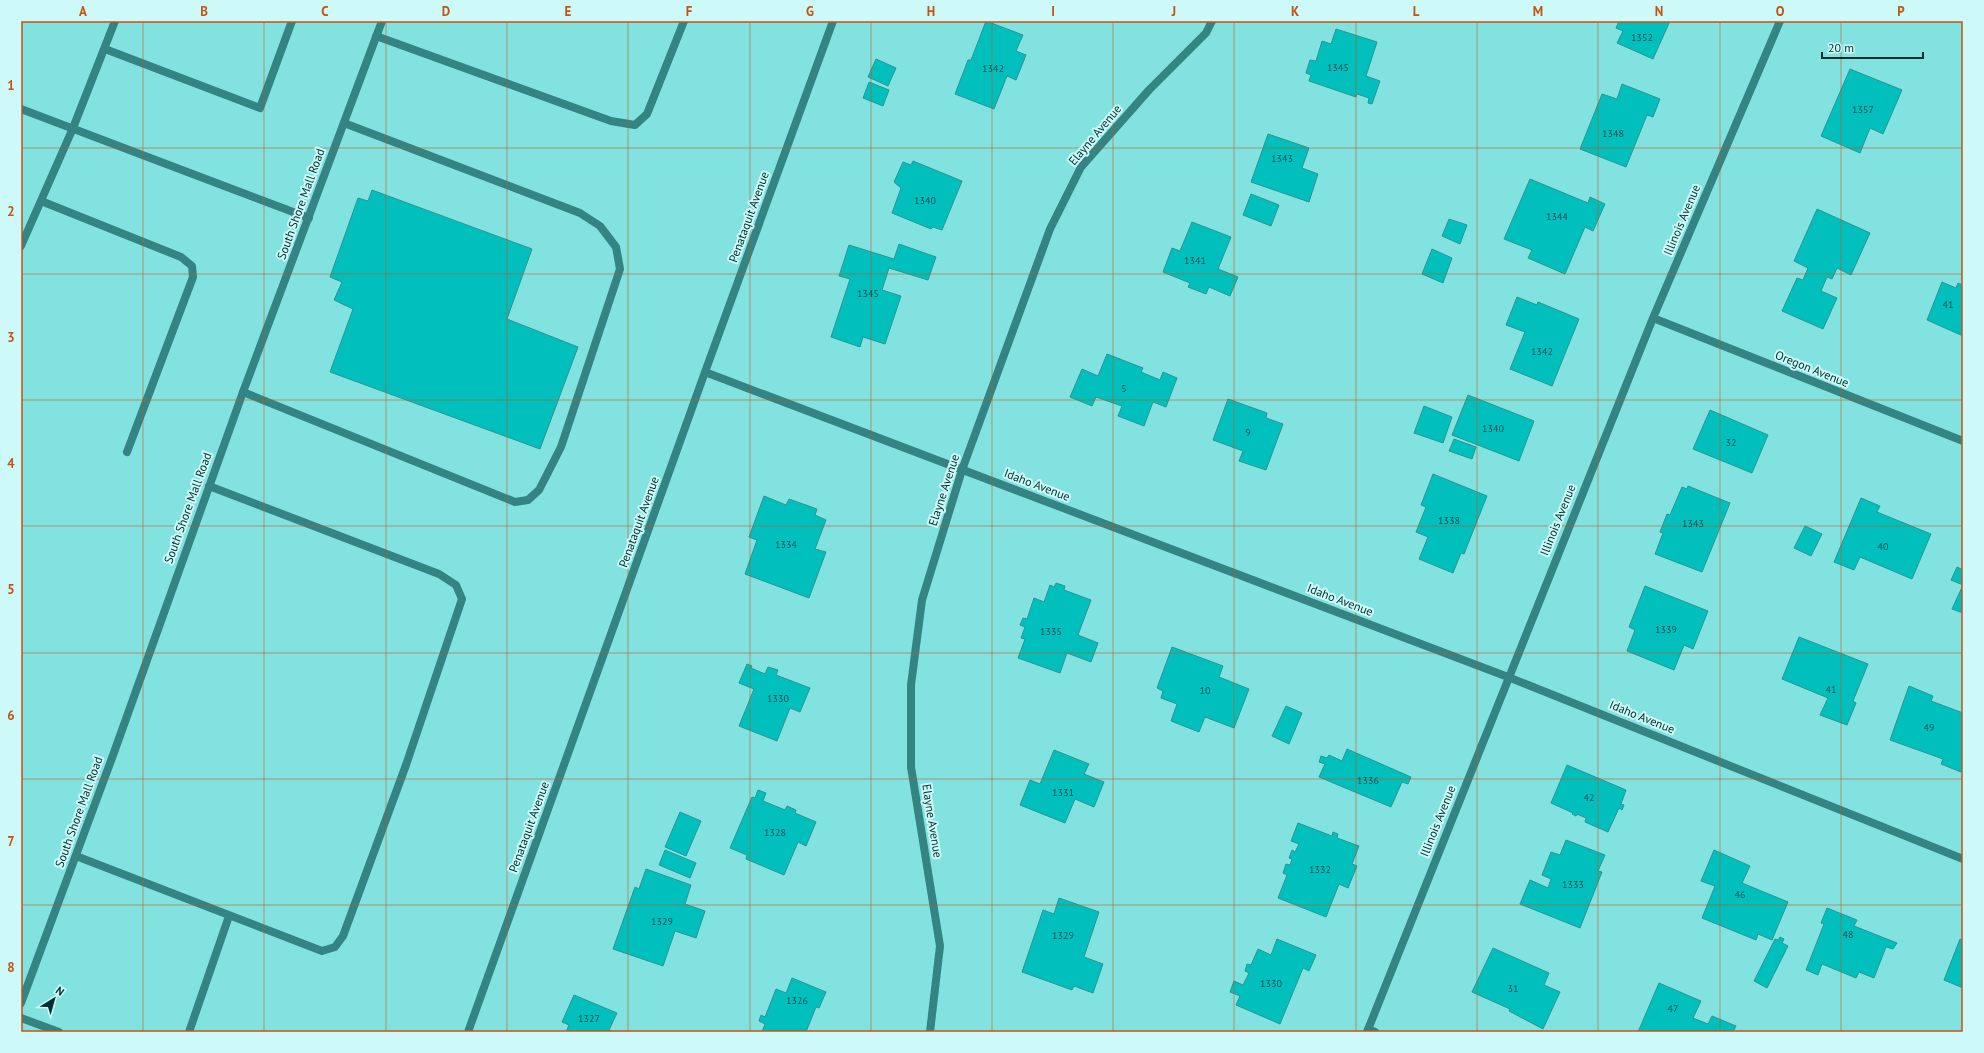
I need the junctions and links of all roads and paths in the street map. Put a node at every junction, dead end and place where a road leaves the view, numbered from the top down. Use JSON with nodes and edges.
{"nodes":[{"id":1,"x":115,"y":21,"type":"edge"},
{"id":2,"x":292,"y":21,"type":"edge"},
{"id":3,"x":382,"y":21,"type":"edge"},
{"id":4,"x":684,"y":21,"type":"edge"},
{"id":5,"x":833,"y":21,"type":"edge"},
{"id":6,"x":1212,"y":21,"type":"edge"},
{"id":7,"x":1780,"y":21,"type":"edge"},
{"id":8,"x":376,"y":36,"type":"junction"},
{"id":9,"x":105,"y":49,"type":"junction"},
{"id":10,"x":21,"y":109,"type":"edge"},
{"id":11,"x":344,"y":123,"type":"junction"},
{"id":12,"x":73,"y":128,"type":"junction"},
{"id":13,"x":40,"y":201,"type":"junction"},
{"id":14,"x":308,"y":218,"type":"junction"},
{"id":15,"x":21,"y":246,"type":"edge"},
{"id":16,"x":1652,"y":318,"type":"junction"},
{"id":17,"x":705,"y":372,"type":"junction"},
{"id":18,"x":242,"y":392,"type":"junction"},
{"id":19,"x":1963,"y":441,"type":"edge"},
{"id":20,"x":127,"y":452,"type":"dead end"},
{"id":21,"x":962,"y":470,"type":"junction"},
{"id":22,"x":209,"y":486,"type":"junction"},
{"id":23,"x":1508,"y":677,"type":"junction"},
{"id":24,"x":76,"y":856,"type":"junction"},
{"id":25,"x":1963,"y":859,"type":"edge"},
{"id":26,"x":229,"y":916,"type":"junction"},
{"id":27,"x":21,"y":1003,"type":"edge"},
{"id":28,"x":21,"y":1018,"type":"edge"},
{"id":29,"x":1370,"y":1031,"type":"edge"},
{"id":30,"x":59,"y":1032,"type":"edge"},
{"id":31,"x":189,"y":1032,"type":"edge"},
{"id":32,"x":468,"y":1032,"type":"edge"},
{"id":33,"x":930,"y":1032,"type":"edge"}],
"edges":[{"from":1,"to":9,"type":"street"},
{"from":2,"to":9,"type":"street"},
{"from":3,"to":8,"type":"street","name":"South Shore Mall Road"},
{"from":4,"to":8,"type":"street"},
{"from":5,"to":17,"type":"street","name":"Penataquit Avenue"},
{"from":6,"to":21,"type":"street","name":"Elayne Avenue"},
{"from":7,"to":16,"type":"street","name":"Illinois Avenue"},
{"from":8,"to":11,"type":"street","name":"South Shore Mall Road"},
{"from":9,"to":12,"type":"street"},
{"from":10,"to":12,"type":"street"},
{"from":11,"to":14,"type":"street","name":"South Shore Mall Road"},
{"from":11,"to":18,"type":"street"},
{"from":12,"to":13,"type":"street"},
{"from":12,"to":14,"type":"street"},
{"from":13,"to":15,"type":"street"},
{"from":13,"to":20,"type":"street"},
{"from":14,"to":18,"type":"street","name":"South Shore Mall Road"},
{"from":16,"to":19,"type":"street","name":"Oregon Avenue"},
{"from":16,"to":23,"type":"street","name":"Illinois Avenue"},
{"from":17,"to":21,"type":"street","name":"Idaho Avenue"},
{"from":17,"to":32,"type":"street","name":"Penataquit Avenue"},
{"from":18,"to":22,"type":"street","name":"South Shore Mall Road"},
{"from":21,"to":23,"type":"street","name":"Idaho Avenue"},
{"from":21,"to":33,"type":"street","name":"Elayne Avenue"},
{"from":22,"to":24,"type":"street","name":"South Shore Mall Road"},
{"from":22,"to":26,"type":"street"},
{"from":23,"to":25,"type":"street","name":"Idaho Avenue"},
{"from":23,"to":29,"type":"street","name":"Illinois Avenue"},
{"from":24,"to":26,"type":"street"},
{"from":24,"to":27,"type":"street","name":"South Shore Mall Road"},
{"from":26,"to":31,"type":"street"},
{"from":28,"to":30,"type":"street"}]}
